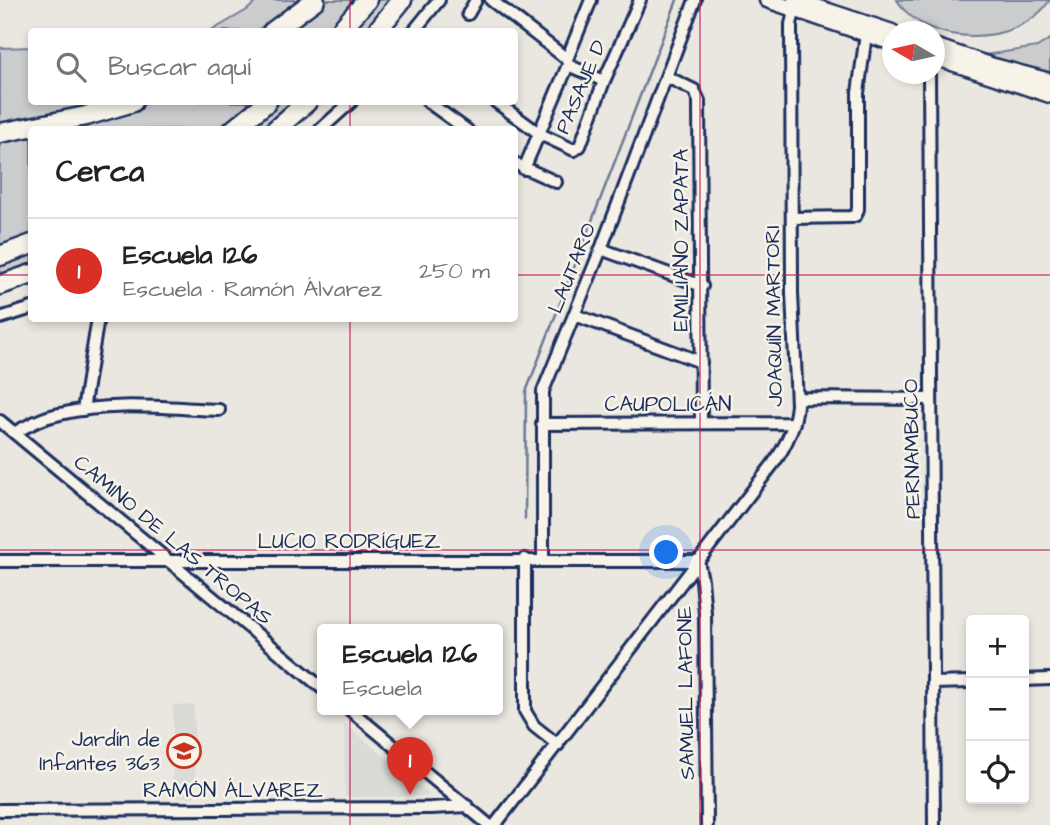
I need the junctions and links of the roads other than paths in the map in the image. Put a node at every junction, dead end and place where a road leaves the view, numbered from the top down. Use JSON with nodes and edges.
{"nodes":[{"id":1,"x":315,"y":0,"type":"edge"},
{"id":2,"x":367,"y":0,"type":"edge"},
{"id":3,"x":402,"y":0,"type":"edge"},
{"id":4,"x":439,"y":0,"type":"edge"},
{"id":5,"x":476,"y":0,"type":"edge"},
{"id":6,"x":491,"y":0,"type":"edge"},
{"id":7,"x":591,"y":0,"type":"edge"},
{"id":8,"x":640,"y":0,"type":"edge"},
{"id":9,"x":695,"y":0,"type":"edge"},
{"id":10,"x":768,"y":0,"type":"edge"},
{"id":11,"x":795,"y":4,"type":"edge"},
{"id":12,"x":468,"y":14,"type":"dead end"},
{"id":13,"x":277,"y":28,"type":"edge"},
{"id":14,"x":342,"y":28,"type":"edge"},
{"id":15,"x":379,"y":28,"type":"edge"},
{"id":16,"x":416,"y":28,"type":"edge"},
{"id":17,"x":864,"y":28,"type":"junction"},
{"id":18,"x":882,"y":31,"type":"edge"},
{"id":19,"x":882,"y":38,"type":"edge"},
{"id":20,"x":945,"y":50,"type":"edge"},
{"id":21,"x":945,"y":60,"type":"edge"},
{"id":22,"x":567,"y":62,"type":"junction"},
{"id":23,"x":667,"y":76,"type":"junction"},
{"id":24,"x":604,"y":81,"type":"junction"},
{"id":25,"x":929,"y":84,"type":"edge"},
{"id":26,"x":1048,"y":90,"type":"edge"},
{"id":27,"x":122,"y":105,"type":"edge"},
{"id":28,"x":263,"y":105,"type":"edge"},
{"id":29,"x":304,"y":105,"type":"edge"},
{"id":30,"x":348,"y":105,"type":"edge"},
{"id":31,"x":432,"y":105,"type":"edge"},
{"id":32,"x":500,"y":105,"type":"edge"},
{"id":33,"x":38,"y":126,"type":"edge"},
{"id":34,"x":238,"y":126,"type":"edge"},
{"id":35,"x":280,"y":126,"type":"edge"},
{"id":36,"x":324,"y":126,"type":"edge"},
{"id":37,"x":461,"y":126,"type":"edge"},
{"id":38,"x":28,"y":128,"type":"edge"},
{"id":39,"x":0,"y":133,"type":"edge"},
{"id":40,"x":540,"y":134,"type":"junction"},
{"id":41,"x":519,"y":166,"type":"edge"},
{"id":42,"x":556,"y":182,"type":"dead end"},
{"id":43,"x":792,"y":218,"type":"junction"},
{"id":44,"x":28,"y":246,"type":"edge"},
{"id":45,"x":601,"y":249,"type":"junction"},
{"id":46,"x":0,"y":256,"type":"edge"},
{"id":47,"x":28,"y":275,"type":"edge"},
{"id":48,"x":0,"y":285,"type":"edge"},
{"id":49,"x":702,"y":286,"type":"junction"},
{"id":50,"x":28,"y":308,"type":"edge"},
{"id":51,"x":575,"y":315,"type":"junction"},
{"id":52,"x":0,"y":318,"type":"edge"},
{"id":53,"x":97,"y":322,"type":"edge"},
{"id":54,"x":701,"y":362,"type":"junction"},
{"id":55,"x":797,"y":398,"type":"junction"},
{"id":56,"x":930,"y":399,"type":"junction"},
{"id":57,"x":83,"y":410,"type":"junction"},
{"id":58,"x":219,"y":410,"type":"dead end"},
{"id":59,"x":0,"y":421,"type":"edge"},
{"id":60,"x":701,"y":422,"type":"junction"},
{"id":61,"x":794,"y":423,"type":"junction"},
{"id":62,"x":542,"y":424,"type":"junction"},
{"id":63,"x":14,"y":433,"type":"junction"},
{"id":64,"x":525,"y":559,"type":"junction"},
{"id":65,"x":543,"y":559,"type":"junction"},
{"id":66,"x":0,"y":561,"type":"edge"},
{"id":67,"x":167,"y":561,"type":"junction"},
{"id":68,"x":698,"y":561,"type":"junction"},
{"id":69,"x":1050,"y":679,"type":"edge"},
{"id":70,"x":1029,"y":680,"type":"edge"},
{"id":71,"x":966,"y":682,"type":"edge"},
{"id":72,"x":317,"y":683,"type":"edge"},
{"id":73,"x":933,"y":683,"type":"junction"},
{"id":74,"x":356,"y":715,"type":"edge"},
{"id":75,"x":558,"y":745,"type":"junction"},
{"id":76,"x":467,"y":806,"type":"junction"},
{"id":77,"x":0,"y":810,"type":"edge"},
{"id":78,"x":489,"y":825,"type":"edge"},
{"id":79,"x":495,"y":825,"type":"edge"},
{"id":80,"x":707,"y":825,"type":"edge"},
{"id":81,"x":934,"y":825,"type":"edge"}],
"edges":[{"from":1,"to":13,"type":"highway"},
{"from":2,"to":14,"type":"highway"},
{"from":3,"to":15,"type":"highway"},
{"from":4,"to":16,"type":"street"},
{"from":5,"to":12,"type":"street"},
{"from":6,"to":22,"type":"street"},
{"from":7,"to":22,"type":"street"},
{"from":8,"to":24,"type":"street","name":"PASAJE D"},
{"from":9,"to":23,"type":"street","name":"LAUTARO"},
{"from":10,"to":11,"type":"street"},
{"from":11,"to":17,"type":"street"},
{"from":11,"to":43,"type":"street","name":"JOAQUÍN MARTORI"},
{"from":17,"to":18,"type":"street"},
{"from":17,"to":19,"type":"street"},
{"from":17,"to":43,"type":"street"},
{"from":20,"to":26,"type":"street"},
{"from":21,"to":26,"type":"street"},
{"from":22,"to":24,"type":"street"},
{"from":22,"to":40,"type":"street"},
{"from":23,"to":45,"type":"street","name":"LAUTARO"},
{"from":23,"to":49,"type":"street","name":"EMILIANO ZAPATA"},
{"from":24,"to":40,"type":"street","name":"PASAJE D"},
{"from":25,"to":56,"type":"street","name":"PERNAMBUCO"},
{"from":27,"to":33,"type":"highway"},
{"from":28,"to":34,"type":"highway"},
{"from":29,"to":35,"type":"highway"},
{"from":30,"to":36,"type":"street"},
{"from":31,"to":37,"type":"street"},
{"from":32,"to":40,"type":"street"},
{"from":38,"to":39,"type":"highway"},
{"from":40,"to":41,"type":"street"},
{"from":41,"to":42,"type":"street"},
{"from":43,"to":55,"type":"street","name":"JOAQUÍN MARTORI"},
{"from":44,"to":46,"type":"highway"},
{"from":45,"to":49,"type":"street"},
{"from":45,"to":51,"type":"street","name":"LAUTARO"},
{"from":47,"to":48,"type":"highway"},
{"from":49,"to":54,"type":"street","name":"EMILIANO ZAPATA"},
{"from":50,"to":52,"type":"street"},
{"from":51,"to":54,"type":"street"},
{"from":51,"to":62,"type":"street","name":"LAUTARO"},
{"from":53,"to":57,"type":"street"},
{"from":54,"to":60,"type":"street","name":"EMILIANO ZAPATA"},
{"from":55,"to":56,"type":"street"},
{"from":55,"to":61,"type":"street","name":"JOAQUÍN MARTORI"},
{"from":56,"to":73,"type":"street","name":"PERNAMBUCO"},
{"from":57,"to":58,"type":"street"},
{"from":57,"to":63,"type":"street"},
{"from":59,"to":63,"type":"street","name":"CAMINO DE LAS TROPAS"},
{"from":60,"to":61,"type":"street","name":"CAUPOLICÁN"},
{"from":60,"to":62,"type":"street","name":"CAUPOLICÁN"},
{"from":61,"to":68,"type":"street","name":"JOAQUÍN MARTORI"},
{"from":62,"to":65,"type":"street","name":"LAUTARO"},
{"from":63,"to":67,"type":"street","name":"CAMINO DE LAS TROPAS"},
{"from":64,"to":65,"type":"street","name":"LUCIO RODRÍGUEZ"},
{"from":64,"to":67,"type":"street","name":"LUCIO RODRÍGUEZ"},
{"from":64,"to":75,"type":"street"},
{"from":65,"to":68,"type":"street","name":"LUCIO RODRÍGUEZ"},
{"from":66,"to":67,"type":"street","name":"LUCIO RODRÍGUEZ"},
{"from":67,"to":72,"type":"street","name":"CAMINO DE LAS TROPAS"},
{"from":68,"to":75,"type":"street","name":"JOAQUÍN MARTORI"},
{"from":68,"to":80,"type":"street","name":"SAMUEL LAFONE"},
{"from":69,"to":70,"type":"street"},
{"from":71,"to":73,"type":"street"},
{"from":73,"to":81,"type":"street","name":"PERNAMBUCO"},
{"from":74,"to":76,"type":"street"},
{"from":75,"to":79,"type":"street","name":"JOAQUÍN MARTORI"},
{"from":76,"to":77,"type":"street","name":"RAMÓN ÁLVAREZ"},
{"from":76,"to":78,"type":"street"}]}
